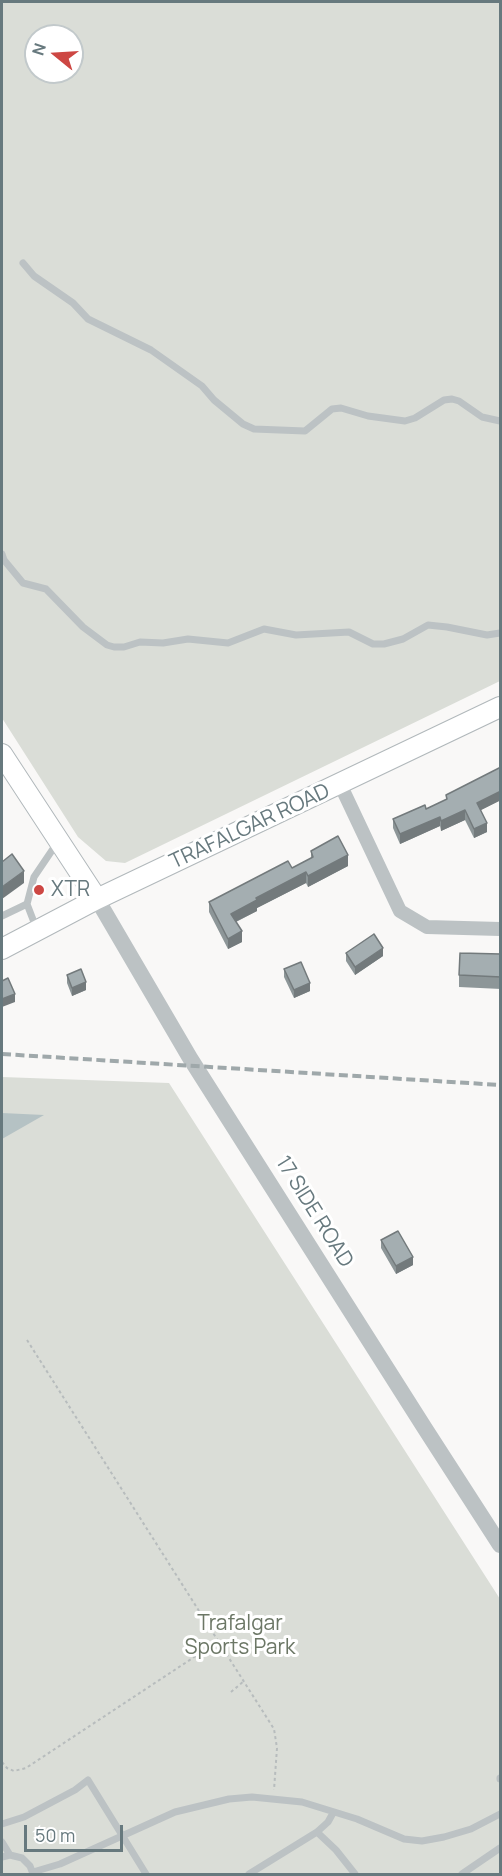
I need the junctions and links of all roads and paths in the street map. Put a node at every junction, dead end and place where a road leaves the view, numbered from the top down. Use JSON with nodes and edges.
{"nodes":[{"id":1,"x":23,"y":263,"type":"dead end"},
{"id":2,"x":501,"y":421,"type":"edge"},
{"id":3,"x":2,"y":554,"type":"edge"},
{"id":4,"x":501,"y":633,"type":"edge"},
{"id":5,"x":501,"y":707,"type":"edge"},
{"id":6,"x":2,"y":754,"type":"edge"},
{"id":7,"x":340,"y":784,"type":"junction"},
{"id":8,"x":59,"y":841,"type":"junction"},
{"id":9,"x":97,"y":899,"type":"junction"},
{"id":10,"x":27,"y":904,"type":"junction"},
{"id":11,"x":2,"y":916,"type":"edge"},
{"id":12,"x":501,"y":929,"type":"edge"},
{"id":13,"x":37,"y":930,"type":"junction"},
{"id":14,"x":2,"y":949,"type":"edge"},
{"id":15,"x":27,"y":1340,"type":"dead end"},
{"id":16,"x":501,"y":1545,"type":"edge"},
{"id":17,"x":217,"y":1642,"type":"junction"},
{"id":18,"x":244,"y":1681,"type":"junction"},
{"id":19,"x":231,"y":1692,"type":"dead end"},
{"id":20,"x":2,"y":1761,"type":"edge"},
{"id":21,"x":273,"y":1797,"type":"junction"},
{"id":22,"x":333,"y":1813,"type":"junction"},
{"id":23,"x":501,"y":1814,"type":"edge"},
{"id":24,"x":2,"y":1824,"type":"edge"},
{"id":25,"x":317,"y":1832,"type":"junction"},
{"id":26,"x":122,"y":1836,"type":"junction"},
{"id":27,"x":2,"y":1842,"type":"edge"},
{"id":28,"x":501,"y":1848,"type":"edge"},
{"id":29,"x":10,"y":1855,"type":"junction"},
{"id":30,"x":2,"y":1857,"type":"edge"},
{"id":31,"x":33,"y":1873,"type":"edge"},
{"id":32,"x":146,"y":1875,"type":"edge"},
{"id":33,"x":249,"y":1875,"type":"edge"},
{"id":34,"x":355,"y":1875,"type":"edge"},
{"id":35,"x":462,"y":1875,"type":"edge"}],
"edges":[{"from":1,"to":2,"type":"lane"},
{"from":3,"to":4,"type":"lane"},
{"from":5,"to":7,"type":"main road","name":"TRAFALGAR ROAD"},
{"from":6,"to":8,"type":"main road"},
{"from":7,"to":9,"type":"main road","name":"TRAFALGAR ROAD"},
{"from":7,"to":12,"type":"street"},
{"from":8,"to":9,"type":"main road"},
{"from":8,"to":10,"type":"lane"},
{"from":9,"to":13,"type":"main road","name":"TRAFALGAR ROAD"},
{"from":9,"to":16,"type":"street","name":"17 SIDE ROAD"},
{"from":10,"to":11,"type":"lane"},
{"from":10,"to":13,"type":"lane"},
{"from":13,"to":14,"type":"main road","name":"TRAFALGAR ROAD"},
{"from":15,"to":17,"type":"path"},
{"from":17,"to":18,"type":"path"},
{"from":17,"to":20,"type":"path"},
{"from":18,"to":19,"type":"path"},
{"from":18,"to":21,"type":"path"},
{"from":21,"to":22,"type":"lane"},
{"from":21,"to":26,"type":"lane"},
{"from":22,"to":23,"type":"lane"},
{"from":22,"to":25,"type":"lane"},
{"from":24,"to":26,"type":"lane"},
{"from":25,"to":33,"type":"lane"},
{"from":25,"to":34,"type":"lane"},
{"from":26,"to":31,"type":"lane"},
{"from":26,"to":32,"type":"lane"},
{"from":27,"to":29,"type":"lane"},
{"from":28,"to":35,"type":"lane"},
{"from":29,"to":30,"type":"lane"},
{"from":29,"to":31,"type":"lane"}]}
